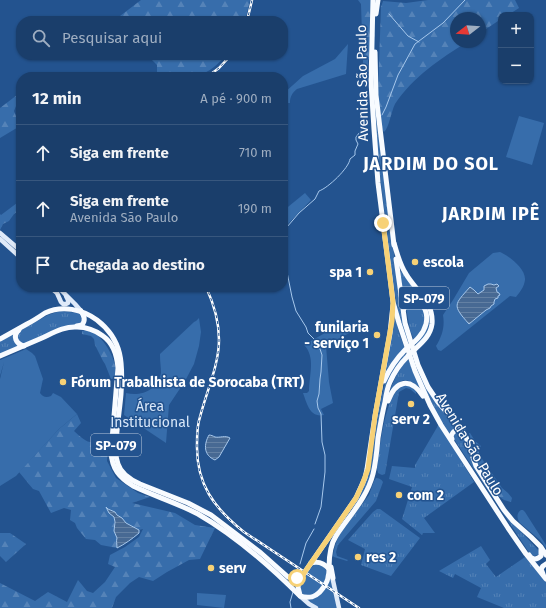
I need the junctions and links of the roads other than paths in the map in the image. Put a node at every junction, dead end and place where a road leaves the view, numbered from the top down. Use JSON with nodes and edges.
{"nodes":[{"id":1,"x":373,"y":0,"type":"edge"},
{"id":2,"x":378,"y":0,"type":"edge"},
{"id":3,"x":0,"y":233,"type":"edge"},
{"id":4,"x":0,"y":239,"type":"edge"},
{"id":5,"x":394,"y":243,"type":"junction"},
{"id":6,"x":16,"y":247,"type":"edge"},
{"id":7,"x":16,"y":253,"type":"edge"},
{"id":8,"x":56,"y":292,"type":"edge"},
{"id":9,"x":62,"y":292,"type":"edge"},
{"id":10,"x":66,"y":296,"type":"junction"},
{"id":11,"x":59,"y":298,"type":"junction"},
{"id":12,"x":393,"y":302,"type":"junction"},
{"id":13,"x":54,"y":310,"type":"junction"},
{"id":14,"x":81,"y":311,"type":"junction"},
{"id":15,"x":404,"y":318,"type":"junction"},
{"id":16,"x":28,"y":324,"type":"junction"},
{"id":17,"x":72,"y":327,"type":"junction"},
{"id":18,"x":0,"y":339,"type":"edge"},
{"id":19,"x":408,"y":342,"type":"junction"},
{"id":20,"x":24,"y":346,"type":"junction"},
{"id":21,"x":413,"y":353,"type":"junction"},
{"id":22,"x":0,"y":356,"type":"edge"},
{"id":23,"x":380,"y":391,"type":"junction"},
{"id":24,"x":430,"y":405,"type":"junction"},
{"id":25,"x":382,"y":415,"type":"junction"},
{"id":26,"x":466,"y":437,"type":"junction"},
{"id":27,"x":457,"y":450,"type":"junction"},
{"id":28,"x":512,"y":534,"type":"junction"},
{"id":29,"x":541,"y":547,"type":"junction"},
{"id":30,"x":546,"y":555,"type":"edge"},
{"id":31,"x":330,"y":557,"type":"junction"},
{"id":32,"x":311,"y":563,"type":"junction"},
{"id":33,"x":546,"y":564,"type":"edge"},
{"id":34,"x":329,"y":569,"type":"junction"},
{"id":35,"x":302,"y":576,"type":"junction"},
{"id":36,"x":333,"y":578,"type":"junction"},
{"id":37,"x":546,"y":579,"type":"edge"},
{"id":38,"x":300,"y":596,"type":"junction"},
{"id":39,"x":316,"y":608,"type":"edge"},
{"id":40,"x":339,"y":608,"type":"edge"}],
"edges":[{"from":1,"to":12,"type":"main road","name":"Avenida São Paulo"},
{"from":2,"to":5,"type":"main road","name":"Avenida São Paulo"},
{"from":3,"to":6,"type":"main road"},
{"from":4,"to":7,"type":"main road"},
{"from":5,"to":15,"type":"main road","name":"Avenida São Paulo"},
{"from":5,"to":21,"type":"main road","number":"SP-079"},
{"from":8,"to":11,"type":"main road"},
{"from":9,"to":10,"type":"main road"},
{"from":10,"to":11,"type":"main road"},
{"from":10,"to":14,"type":"main road"},
{"from":11,"to":13,"type":"main road"},
{"from":12,"to":19,"type":"main road","name":"Avenida São Paulo"},
{"from":12,"to":23,"type":"main road","number":"SP-079"},
{"from":13,"to":14,"type":"main road","number":"SP-079"},
{"from":13,"to":16,"type":"main road","number":"SP-079"},
{"from":14,"to":17,"type":"main road"},
{"from":14,"to":35,"type":"main road","number":"SP-079"},
{"from":15,"to":19,"type":"main road","name":"Avenida São Paulo"},
{"from":15,"to":23,"type":"main road","number":"SP-079"},
{"from":16,"to":18,"type":"main road","number":"SP-079"},
{"from":16,"to":20,"type":"main road"},
{"from":17,"to":20,"type":"main road","number":"SP-079"},
{"from":17,"to":38,"type":"main road","number":"SP-079"},
{"from":19,"to":21,"type":"main road","name":"Avenida São Paulo"},
{"from":19,"to":24,"type":"main road","name":"Avenida São Paulo"},
{"from":20,"to":22,"type":"main road","number":"SP-079"},
{"from":21,"to":25,"type":"main road","number":"SP-079"},
{"from":21,"to":26,"type":"main road","name":"Avenida São Paulo"},
{"from":23,"to":32,"type":"main road","number":"SP-079"},
{"from":24,"to":25,"type":"main road","number":"SP-079"},
{"from":24,"to":27,"type":"main road","name":"Avenida São Paulo"},
{"from":25,"to":31,"type":"main road","number":"SP-079"},
{"from":26,"to":27,"type":"main road"},
{"from":26,"to":29,"type":"main road","name":"Avenida São Paulo"},
{"from":27,"to":28,"type":"main road","name":"Avenida São Paulo"},
{"from":28,"to":29,"type":"main road"},
{"from":28,"to":37,"type":"main road","name":"Avenida São Paulo"},
{"from":29,"to":30,"type":"main road","name":"Avenida São Paulo"},
{"from":31,"to":34,"type":"main road","number":"SP-079"},
{"from":31,"to":36,"type":"main road"},
{"from":32,"to":34,"type":"main road"},
{"from":32,"to":35,"type":"main road","number":"SP-079"},
{"from":33,"to":37,"type":"main road"},
{"from":34,"to":36,"type":"main road"},
{"from":34,"to":38,"type":"main road","number":"SP-079"},
{"from":35,"to":38,"type":"main road","number":"SP-079"},
{"from":36,"to":40,"type":"main road"},
{"from":38,"to":39,"type":"main road"}]}
